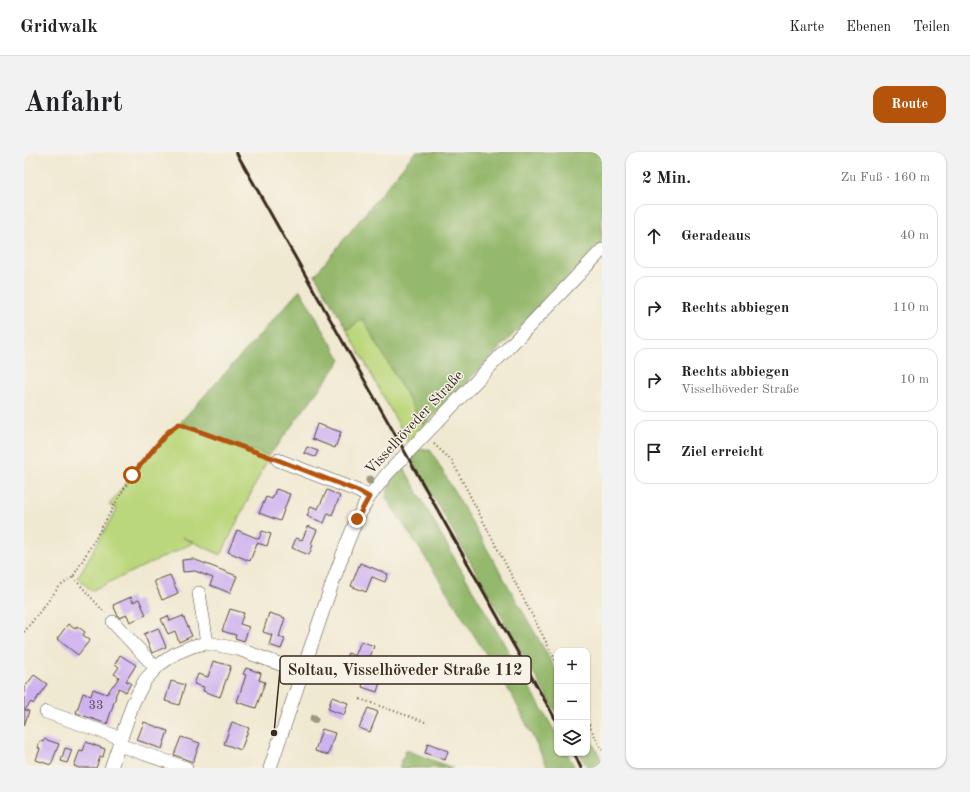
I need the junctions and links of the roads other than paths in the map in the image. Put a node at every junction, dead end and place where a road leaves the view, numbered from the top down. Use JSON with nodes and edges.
{"nodes":[{"id":1,"x":602,"y":250,"type":"edge"},
{"id":2,"x":278,"y":460,"type":"road end"},
{"id":3,"x":369,"y":497,"type":"junction"},
{"id":4,"x":199,"y":593,"type":"dead end"},
{"id":5,"x":114,"y":622,"type":"road end"},
{"id":6,"x":207,"y":643,"type":"junction"},
{"id":7,"x":156,"y":668,"type":"junction"},
{"id":8,"x":302,"y":672,"type":"junction"},
{"id":9,"x":46,"y":712,"type":"dead end"},
{"id":10,"x":120,"y":741,"type":"junction"},
{"id":11,"x":110,"y":768,"type":"edge"},
{"id":12,"x":186,"y":768,"type":"edge"},
{"id":13,"x":270,"y":768,"type":"edge"}],
"edges":[{"from":1,"to":3,"type":"street","name":"Visselhöveder Straße"},
{"from":2,"to":3,"type":"street"},
{"from":3,"to":8,"type":"street","name":"Visselhöveder Straße"},
{"from":4,"to":6,"type":"street"},
{"from":5,"to":7,"type":"street"},
{"from":6,"to":7,"type":"street"},
{"from":6,"to":8,"type":"street"},
{"from":7,"to":10,"type":"street"},
{"from":8,"to":13,"type":"street","name":"Visselhöveder Straße"},
{"from":9,"to":10,"type":"street"},
{"from":10,"to":11,"type":"street"},
{"from":10,"to":12,"type":"street"}]}
